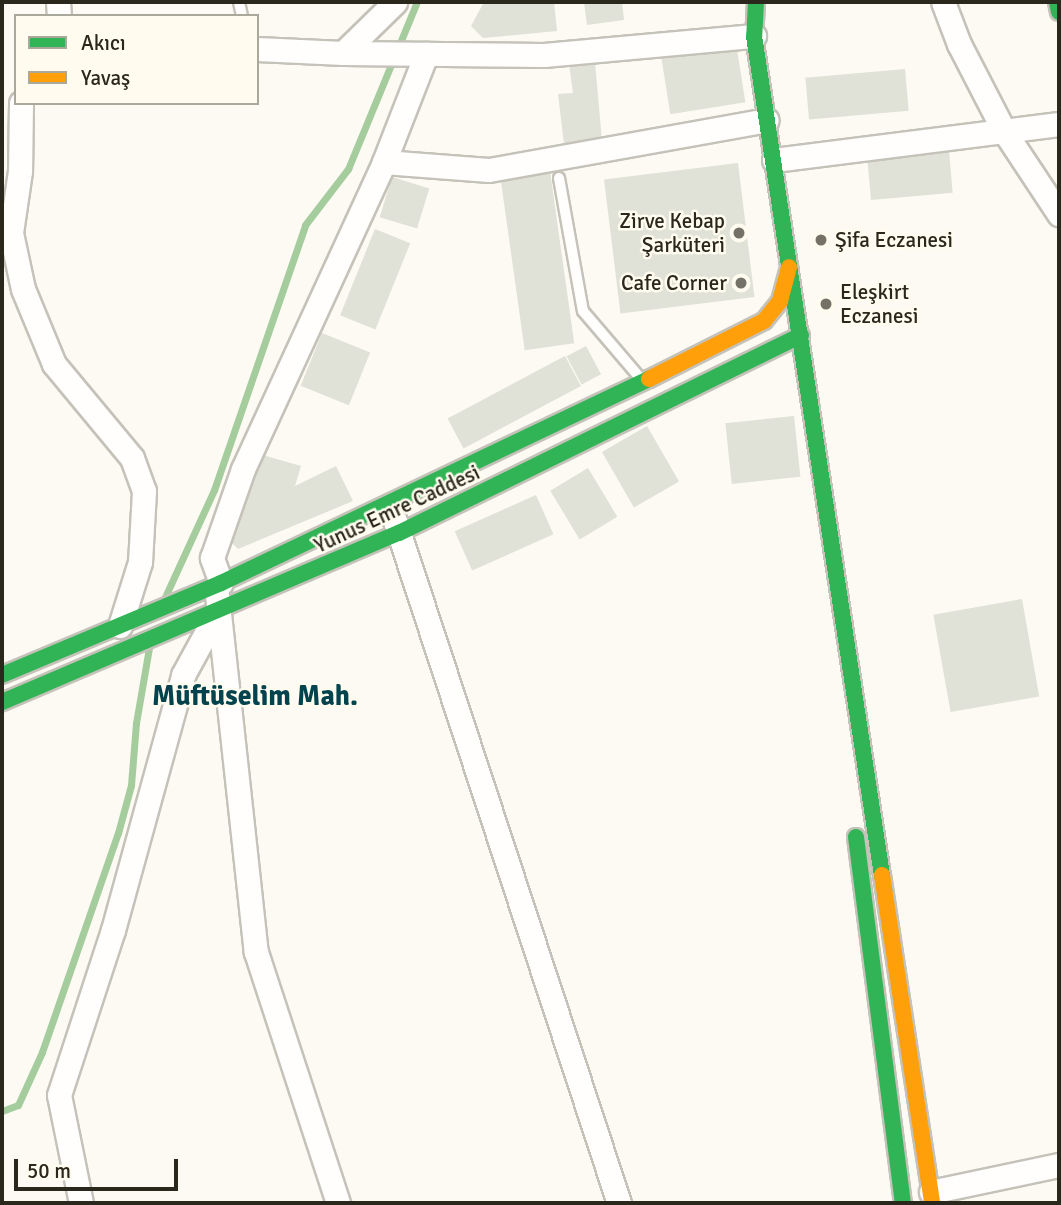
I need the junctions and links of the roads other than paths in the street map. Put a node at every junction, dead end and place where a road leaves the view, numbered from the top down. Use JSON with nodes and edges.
{"nodes":[{"id":1,"x":395,"y":2,"type":"edge"},
{"id":2,"x":756,"y":2,"type":"edge"},
{"id":3,"x":943,"y":2,"type":"edge"},
{"id":4,"x":1057,"y":2,"type":"edge"},
{"id":5,"x":1059,"y":12,"type":"edge"},
{"id":6,"x":754,"y":36,"type":"junction"},
{"id":7,"x":259,"y":48,"type":"edge"},
{"id":8,"x":344,"y":53,"type":"junction"},
{"id":9,"x":419,"y":54,"type":"junction"},
{"id":10,"x":21,"y":105,"type":"edge"},
{"id":11,"x":767,"y":120,"type":"junction"},
{"id":12,"x":1059,"y":124,"type":"edge"},
{"id":13,"x":1004,"y":131,"type":"junction"},
{"id":14,"x":774,"y":160,"type":"junction"},
{"id":15,"x":384,"y":162,"type":"junction"},
{"id":16,"x":559,"y":178,"type":"dead end"},
{"id":17,"x":1059,"y":215,"type":"edge"},
{"id":18,"x":790,"y":264,"type":"junction"},
{"id":19,"x":801,"y":335,"type":"junction"},
{"id":20,"x":643,"y":382,"type":"junction"},
{"id":21,"x":659,"y":405,"type":"junction"},
{"id":22,"x":534,"y":437,"type":"junction"},
{"id":23,"x":546,"y":461,"type":"junction"},
{"id":24,"x":390,"y":504,"type":"junction"},
{"id":25,"x":399,"y":533,"type":"junction"},
{"id":26,"x":216,"y":585,"type":"junction"},
{"id":27,"x":212,"y":614,"type":"junction"},
{"id":28,"x":127,"y":623,"type":"junction"},
{"id":29,"x":56,"y":652,"type":"junction"},
{"id":30,"x":2,"y":675,"type":"edge"},
{"id":31,"x":65,"y":675,"type":"junction"},
{"id":32,"x":2,"y":702,"type":"edge"},
{"id":33,"x":866,"y":755,"type":"junction"},
{"id":34,"x":850,"y":788,"type":"dead end"},
{"id":35,"x":854,"y":816,"type":"dead end"},
{"id":36,"x":1059,"y":1165,"type":"edge"},
{"id":37,"x":931,"y":1198,"type":"edge"},
{"id":38,"x":81,"y":1203,"type":"edge"},
{"id":39,"x":338,"y":1203,"type":"edge"},
{"id":40,"x":619,"y":1203,"type":"edge"},
{"id":41,"x":903,"y":1203,"type":"edge"}],
"edges":[{"from":1,"to":8,"type":"street"},
{"from":2,"to":6,"type":"street"},
{"from":3,"to":13,"type":"street"},
{"from":4,"to":5,"type":"street"},
{"from":6,"to":9,"type":"street"},
{"from":6,"to":11,"type":"street"},
{"from":7,"to":8,"type":"street"},
{"from":8,"to":9,"type":"street"},
{"from":9,"to":15,"type":"street"},
{"from":10,"to":28,"type":"street"},
{"from":11,"to":14,"type":"street"},
{"from":11,"to":15,"type":"street"},
{"from":12,"to":13,"type":"street"},
{"from":13,"to":14,"type":"street"},
{"from":13,"to":17,"type":"street"},
{"from":14,"to":18,"type":"street"},
{"from":15,"to":26,"type":"street"},
{"from":16,"to":20,"type":"lane"},
{"from":18,"to":19,"type":"street"},
{"from":18,"to":20,"type":"street","name":"Yunus Emre Caddesi"},
{"from":19,"to":21,"type":"street","name":"Yunus Emre Caddesi"},
{"from":19,"to":33,"type":"street"},
{"from":20,"to":21,"type":"lane"},
{"from":20,"to":22,"type":"street","name":"Yunus Emre Caddesi"},
{"from":21,"to":23,"type":"street","name":"Yunus Emre Caddesi"},
{"from":22,"to":23,"type":"street"},
{"from":22,"to":24,"type":"street","name":"Yunus Emre Caddesi"},
{"from":23,"to":25,"type":"street","name":"Yunus Emre Caddesi"},
{"from":24,"to":25,"type":"street"},
{"from":24,"to":26,"type":"street","name":"Yunus Emre Caddesi"},
{"from":25,"to":27,"type":"street","name":"Yunus Emre Caddesi"},
{"from":25,"to":40,"type":"street"},
{"from":26,"to":27,"type":"street"},
{"from":26,"to":28,"type":"street","name":"Yunus Emre Caddesi"},
{"from":27,"to":31,"type":"street","name":"Yunus Emre Caddesi"},
{"from":27,"to":38,"type":"street"},
{"from":27,"to":39,"type":"street"},
{"from":28,"to":29,"type":"street","name":"Yunus Emre Caddesi"},
{"from":29,"to":30,"type":"street","name":"Yunus Emre Caddesi"},
{"from":29,"to":31,"type":"street"},
{"from":31,"to":32,"type":"street","name":"Yunus Emre Caddesi"},
{"from":33,"to":34,"type":"street"},
{"from":33,"to":37,"type":"street"},
{"from":35,"to":41,"type":"street"},
{"from":36,"to":37,"type":"street"}]}
